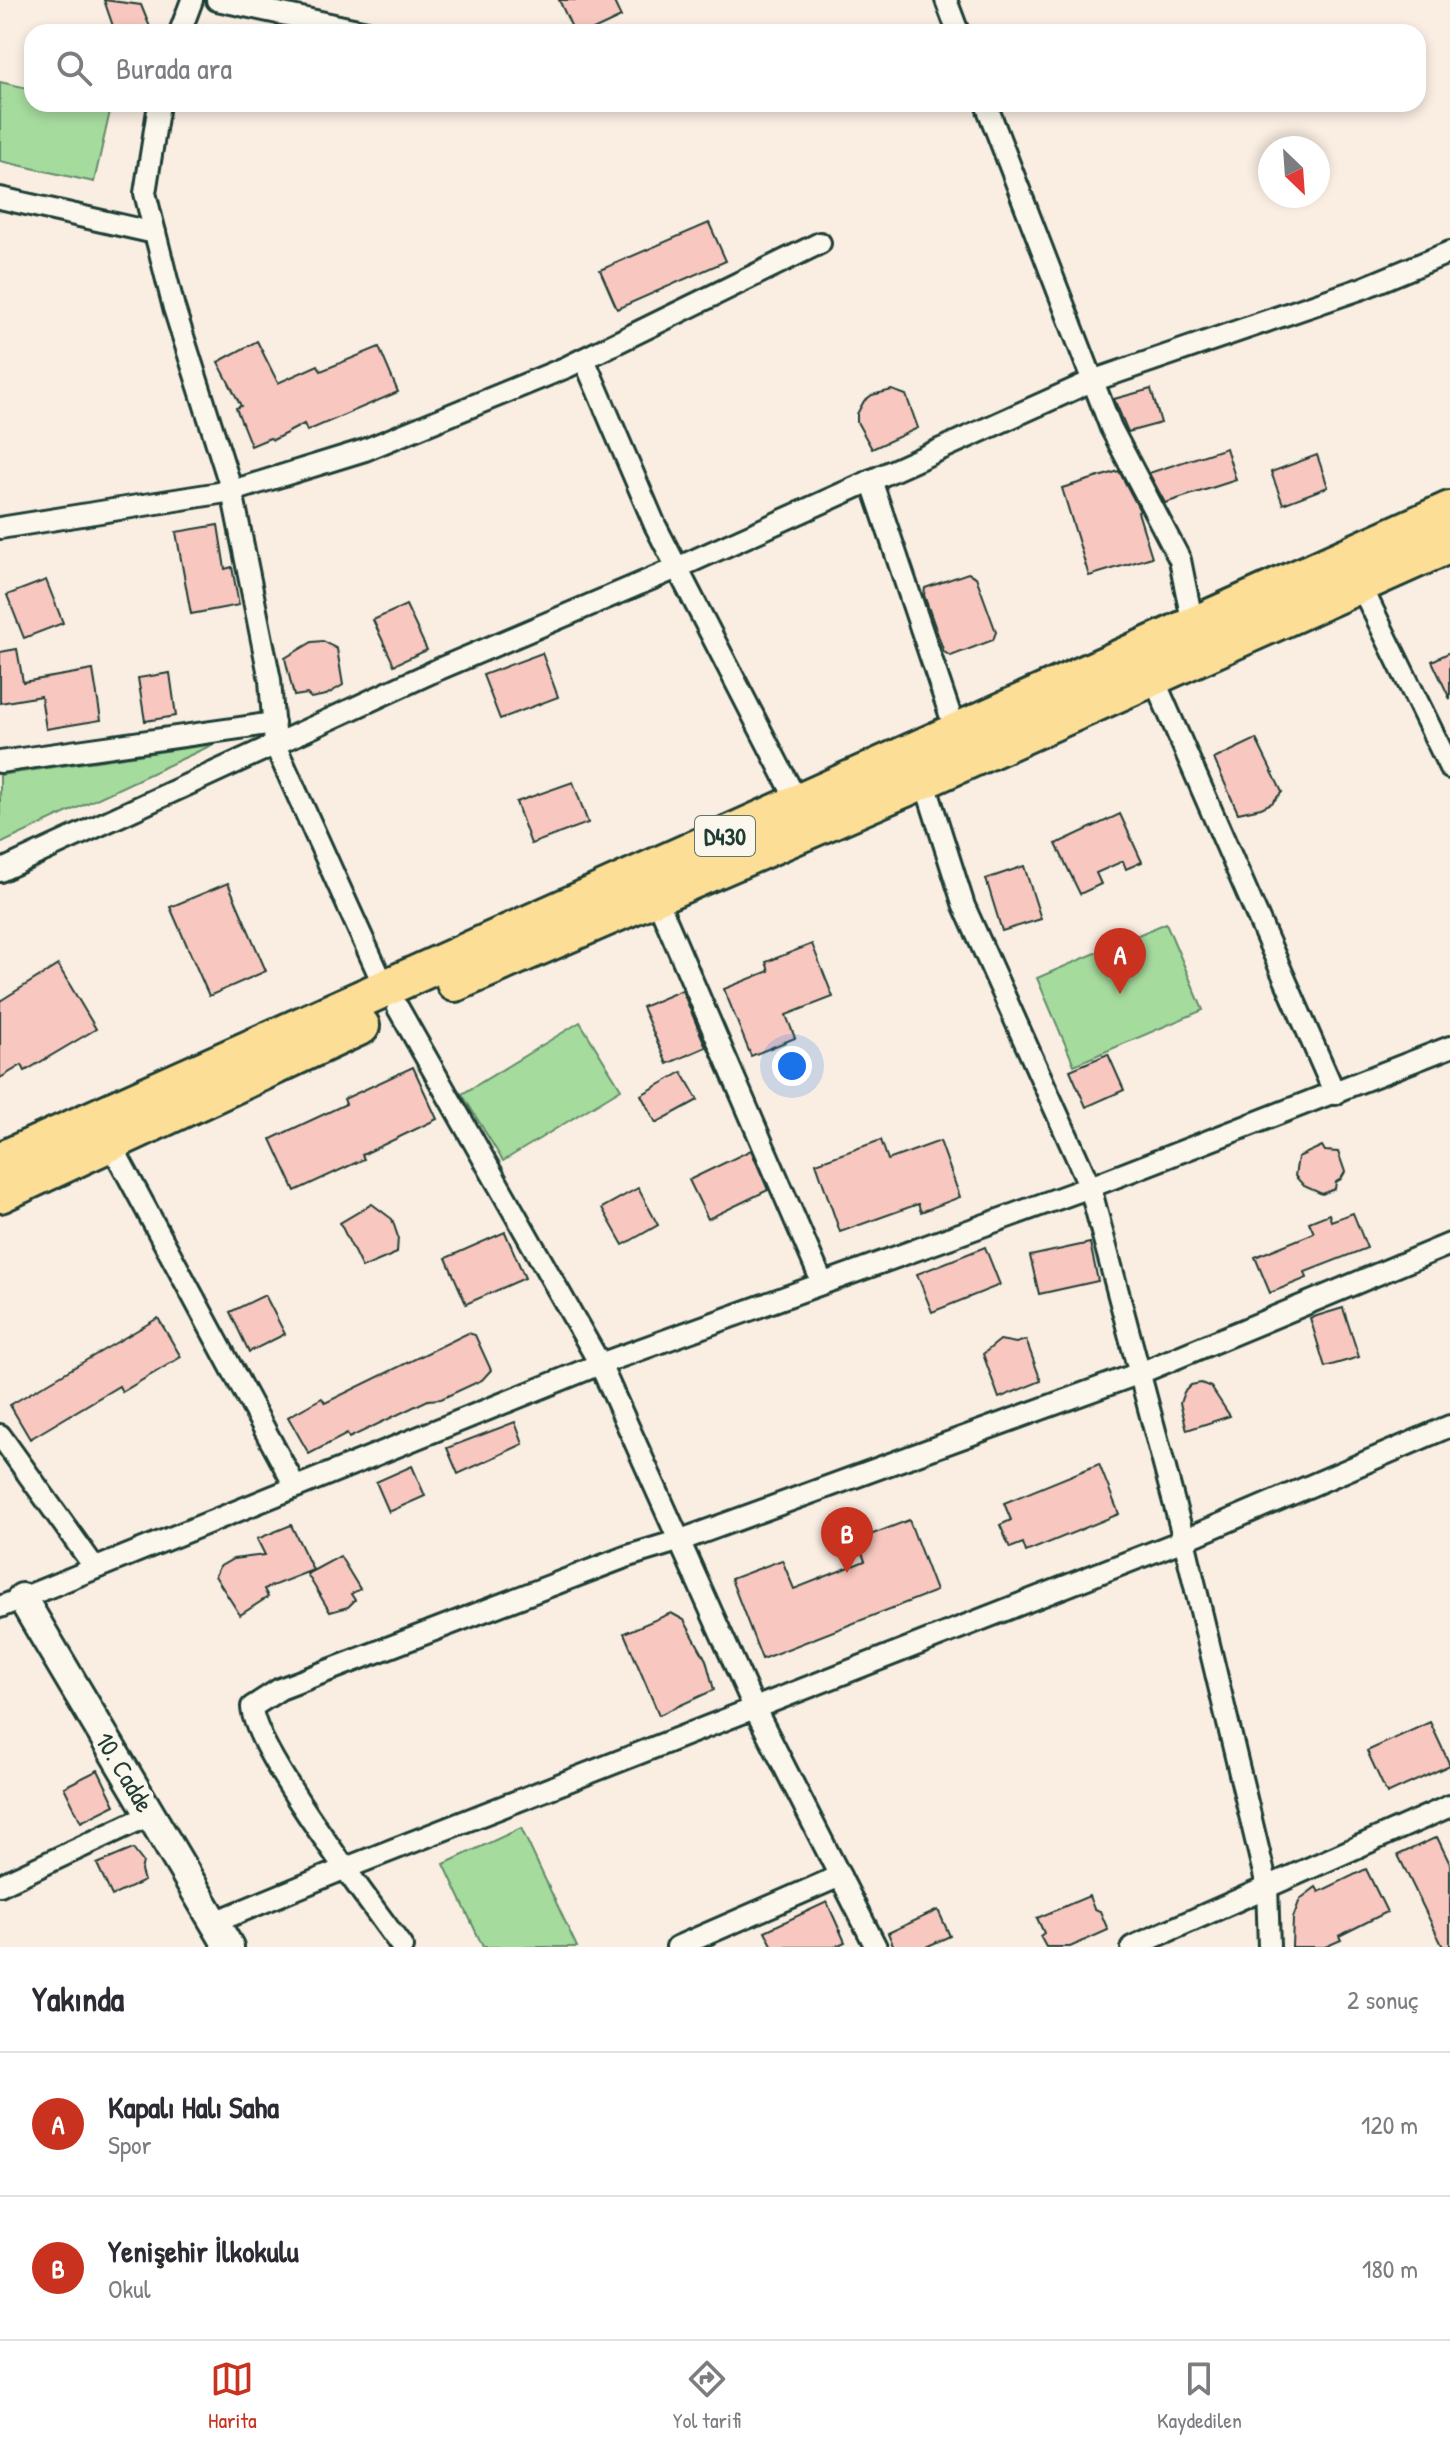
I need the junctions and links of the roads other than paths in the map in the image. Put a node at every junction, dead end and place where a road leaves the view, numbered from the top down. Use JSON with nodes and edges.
{"nodes":[{"id":1,"x":192,"y":0,"type":"edge"},
{"id":2,"x":217,"y":0,"type":"edge"},
{"id":3,"x":946,"y":0,"type":"edge"},
{"id":4,"x":183,"y":24,"type":"edge"},
{"id":5,"x":330,"y":24,"type":"edge"},
{"id":6,"x":955,"y":24,"type":"edge"},
{"id":7,"x":158,"y":112,"type":"edge"},
{"id":8,"x":989,"y":112,"type":"edge"},
{"id":9,"x":0,"y":198,"type":"edge"},
{"id":10,"x":155,"y":233,"type":"junction"},
{"id":11,"x":820,"y":243,"type":"dead end"},
{"id":12,"x":1450,"y":252,"type":"edge"},
{"id":13,"x":584,"y":359,"type":"junction"},
{"id":14,"x":1092,"y":381,"type":"junction"},
{"id":15,"x":871,"y":480,"type":"junction"},
{"id":16,"x":232,"y":491,"type":"junction"},
{"id":17,"x":1450,"y":510,"type":"edge"},
{"id":18,"x":0,"y":528,"type":"edge"},
{"id":19,"x":1450,"y":544,"type":"edge"},
{"id":20,"x":677,"y":568,"type":"junction"},
{"id":21,"x":1360,"y":584,"type":"junction"},
{"id":22,"x":1193,"y":625,"type":"junction"},
{"id":23,"x":1153,"y":677,"type":"junction"},
{"id":24,"x":274,"y":723,"type":"junction"},
{"id":25,"x":956,"y":732,"type":"junction"},
{"id":26,"x":275,"y":745,"type":"junction"},
{"id":27,"x":0,"y":762,"type":"edge"},
{"id":28,"x":1450,"y":768,"type":"edge"},
{"id":29,"x":924,"y":780,"type":"junction"},
{"id":30,"x":798,"y":803,"type":"junction"},
{"id":31,"x":0,"y":871,"type":"edge"},
{"id":32,"x":656,"y":897,"type":"junction"},
{"id":33,"x":391,"y":998,"type":"junction"},
{"id":34,"x":1450,"y":1047,"type":"edge"},
{"id":35,"x":1335,"y":1094,"type":"junction"},
{"id":36,"x":111,"y":1144,"type":"junction"},
{"id":37,"x":0,"y":1161,"type":"edge"},
{"id":38,"x":1090,"y":1187,"type":"junction"},
{"id":39,"x":0,"y":1194,"type":"edge"},
{"id":40,"x":1450,"y":1244,"type":"edge"},
{"id":41,"x":822,"y":1282,"type":"junction"},
{"id":42,"x":600,"y":1364,"type":"junction"},
{"id":43,"x":1140,"y":1373,"type":"junction"},
{"id":44,"x":1450,"y":1426,"type":"edge"},
{"id":45,"x":0,"y":1435,"type":"edge"},
{"id":46,"x":295,"y":1486,"type":"junction"},
{"id":47,"x":681,"y":1540,"type":"junction"},
{"id":48,"x":1184,"y":1540,"type":"junction"},
{"id":49,"x":95,"y":1568,"type":"junction"},
{"id":50,"x":11,"y":1602,"type":"edge"},
{"id":51,"x":754,"y":1707,"type":"junction"},
{"id":52,"x":1450,"y":1806,"type":"edge"},
{"id":53,"x":150,"y":1815,"type":"junction"},
{"id":54,"x":346,"y":1868,"type":"junction"},
{"id":55,"x":840,"y":1876,"type":"junction"},
{"id":56,"x":0,"y":1885,"type":"edge"},
{"id":57,"x":1267,"y":1886,"type":"junction"},
{"id":58,"x":215,"y":1922,"type":"junction"},
{"id":59,"x":229,"y":1947,"type":"edge"},
{"id":60,"x":402,"y":1947,"type":"edge"},
{"id":61,"x":677,"y":1947,"type":"edge"},
{"id":62,"x":876,"y":1947,"type":"edge"},
{"id":63,"x":1132,"y":1947,"type":"edge"},
{"id":64,"x":1269,"y":1947,"type":"edge"}],
"edges":[{"from":1,"to":4,"type":"street"},
{"from":2,"to":5,"type":"street"},
{"from":3,"to":6,"type":"street"},
{"from":7,"to":10,"type":"street"},
{"from":8,"to":14,"type":"street"},
{"from":9,"to":10,"type":"street"},
{"from":10,"to":16,"type":"street"},
{"from":11,"to":13,"type":"street"},
{"from":12,"to":14,"type":"street"},
{"from":13,"to":16,"type":"street"},
{"from":13,"to":20,"type":"street"},
{"from":14,"to":15,"type":"street"},
{"from":14,"to":22,"type":"street"},
{"from":15,"to":20,"type":"street"},
{"from":15,"to":25,"type":"street"},
{"from":16,"to":18,"type":"street"},
{"from":16,"to":24,"type":"street"},
{"from":17,"to":22,"type":"highway","number":"D430"},
{"from":19,"to":21,"type":"highway","number":"D430"},
{"from":20,"to":26,"type":"street"},
{"from":20,"to":30,"type":"street"},
{"from":21,"to":23,"type":"highway","number":"D430"},
{"from":21,"to":28,"type":"street"},
{"from":22,"to":25,"type":"highway","number":"D430"},
{"from":23,"to":29,"type":"highway","number":"D430"},
{"from":23,"to":35,"type":"street"},
{"from":24,"to":26,"type":"street"},
{"from":24,"to":27,"type":"street"},
{"from":25,"to":30,"type":"highway","number":"D430"},
{"from":26,"to":31,"type":"street"},
{"from":26,"to":33,"type":"street"},
{"from":29,"to":32,"type":"highway","number":"D430"},
{"from":29,"to":38,"type":"street"},
{"from":30,"to":33,"type":"highway","number":"D430"},
{"from":32,"to":33,"type":"highway","number":"D430"},
{"from":32,"to":41,"type":"street"},
{"from":33,"to":36,"type":"highway","number":"D430"},
{"from":33,"to":37,"type":"highway","number":"D430"},
{"from":33,"to":42,"type":"street"},
{"from":34,"to":35,"type":"street"},
{"from":35,"to":38,"type":"street"},
{"from":36,"to":39,"type":"highway","number":"D430"},
{"from":36,"to":46,"type":"street"},
{"from":38,"to":41,"type":"street"},
{"from":38,"to":43,"type":"street"},
{"from":40,"to":43,"type":"street"},
{"from":41,"to":42,"type":"street"},
{"from":42,"to":46,"type":"street"},
{"from":42,"to":47,"type":"street"},
{"from":43,"to":47,"type":"street"},
{"from":43,"to":48,"type":"street"},
{"from":44,"to":48,"type":"street"},
{"from":45,"to":49,"type":"street"},
{"from":46,"to":49,"type":"street"},
{"from":47,"to":51,"type":"street"},
{"from":47,"to":54,"type":"street"},
{"from":48,"to":51,"type":"street"},
{"from":48,"to":57,"type":"street"},
{"from":49,"to":50,"type":"street"},
{"from":50,"to":53,"type":"street","name":"10. Cadde"},
{"from":51,"to":54,"type":"street"},
{"from":51,"to":55,"type":"street"},
{"from":52,"to":57,"type":"street"},
{"from":53,"to":56,"type":"street"},
{"from":53,"to":58,"type":"street","name":"10. Cadde"},
{"from":54,"to":58,"type":"street"},
{"from":54,"to":60,"type":"street"},
{"from":55,"to":61,"type":"street"},
{"from":55,"to":62,"type":"street"},
{"from":57,"to":63,"type":"street"},
{"from":57,"to":64,"type":"street"},
{"from":58,"to":59,"type":"street","name":"10. Cadde"}]}
